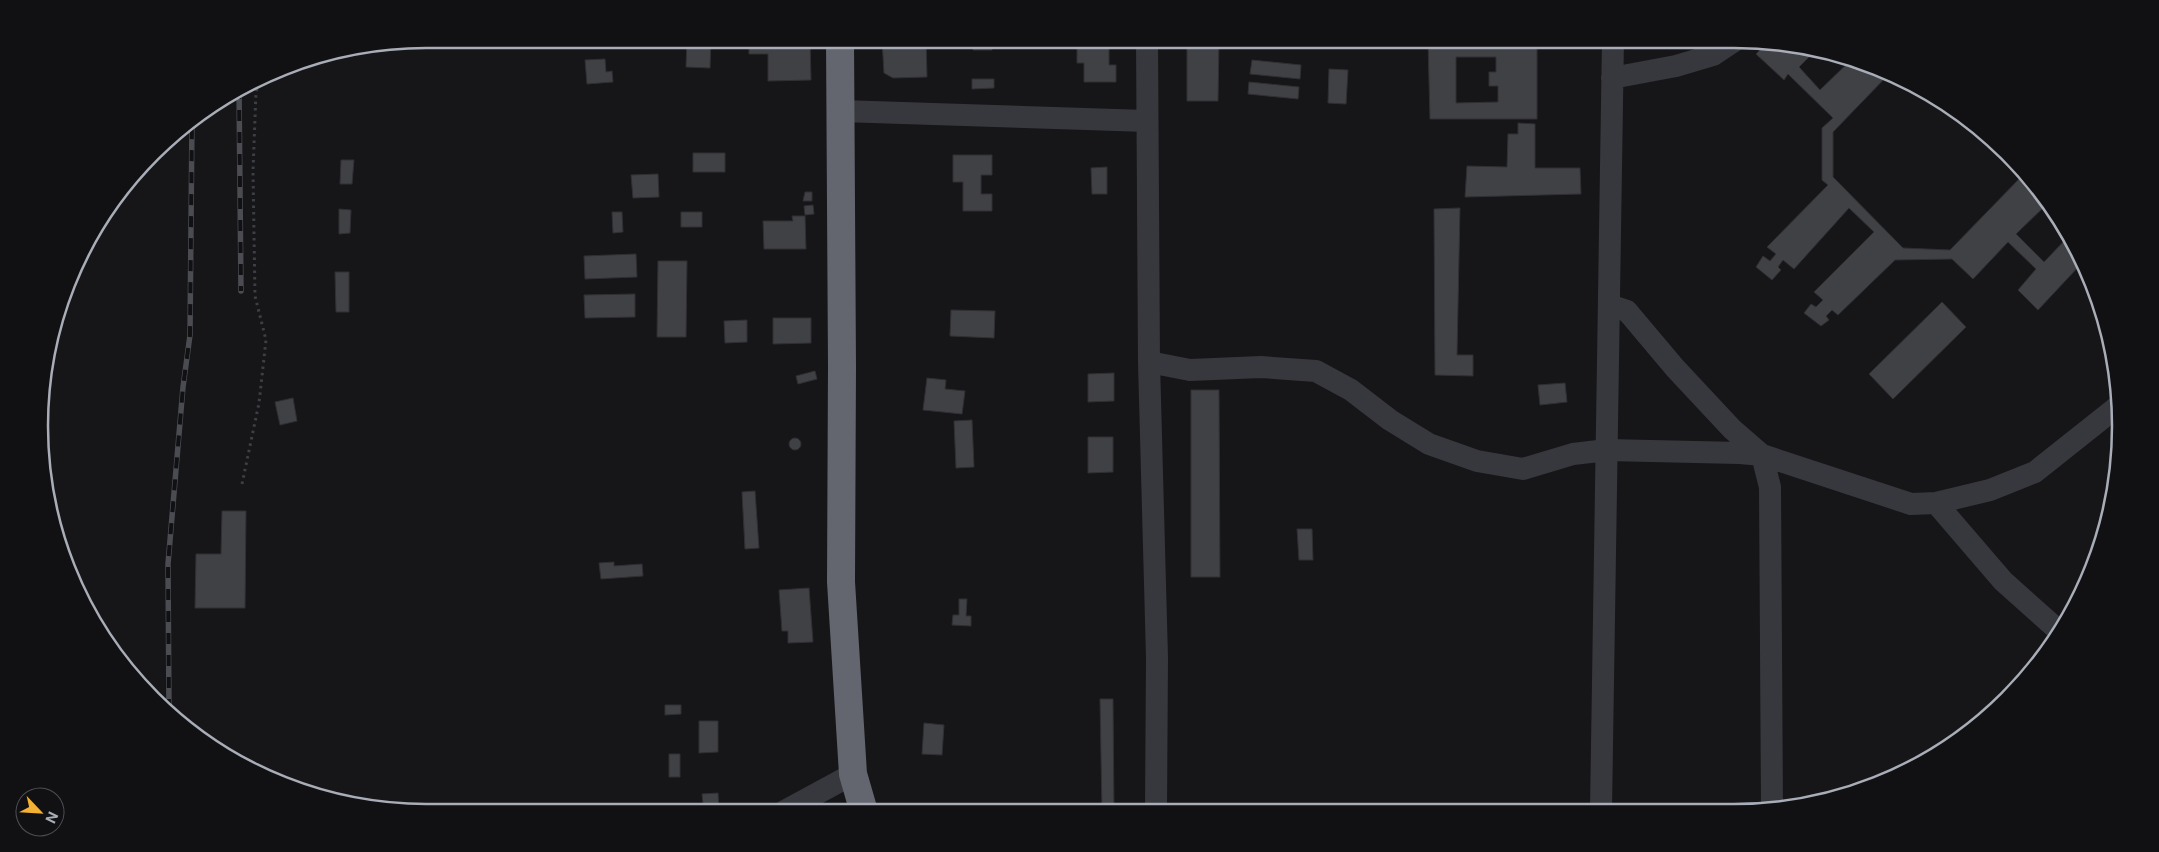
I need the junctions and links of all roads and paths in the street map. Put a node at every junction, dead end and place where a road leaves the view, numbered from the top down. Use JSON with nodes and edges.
{"nodes":[{"id":1,"x":840,"y":48,"type":"edge"},
{"id":2,"x":1147,"y":48,"type":"edge"},
{"id":3,"x":1613,"y":48,"type":"edge"},
{"id":4,"x":1724,"y":48,"type":"edge"},
{"id":5,"x":1612,"y":78,"type":"junction"},
{"id":6,"x":257,"y":88,"type":"edge"},
{"id":7,"x":841,"y":112,"type":"junction"},
{"id":8,"x":1146,"y":121,"type":"junction"},
{"id":9,"x":1609,"y":305,"type":"junction"},
{"id":10,"x":1148,"y":362,"type":"junction"},
{"id":11,"x":2111,"y":411,"type":"edge"},
{"id":12,"x":1607,"y":450,"type":"junction"},
{"id":13,"x":1762,"y":455,"type":"junction"},
{"id":14,"x":242,"y":484,"type":"dead end"},
{"id":15,"x":1936,"y":503,"type":"junction"},
{"id":16,"x":2054,"y":627,"type":"edge"},
{"id":17,"x":853,"y":774,"type":"junction"},
{"id":18,"x":1772,"y":802,"type":"edge"},
{"id":19,"x":798,"y":804,"type":"edge"},
{"id":20,"x":862,"y":804,"type":"edge"},
{"id":21,"x":1156,"y":804,"type":"edge"},
{"id":22,"x":1601,"y":804,"type":"edge"}],
"edges":[{"from":1,"to":7,"type":"highway"},
{"from":2,"to":8,"type":"street"},
{"from":3,"to":5,"type":"street"},
{"from":4,"to":5,"type":"street"},
{"from":5,"to":9,"type":"street"},
{"from":6,"to":14,"type":"path"},
{"from":7,"to":8,"type":"street"},
{"from":7,"to":17,"type":"highway"},
{"from":8,"to":10,"type":"street"},
{"from":9,"to":12,"type":"street"},
{"from":9,"to":13,"type":"street"},
{"from":10,"to":12,"type":"street"},
{"from":10,"to":21,"type":"street"},
{"from":11,"to":15,"type":"street"},
{"from":12,"to":13,"type":"street"},
{"from":12,"to":22,"type":"street"},
{"from":13,"to":15,"type":"street"},
{"from":13,"to":18,"type":"street"},
{"from":15,"to":16,"type":"street"},
{"from":17,"to":19,"type":"street"},
{"from":17,"to":20,"type":"highway"}]}
